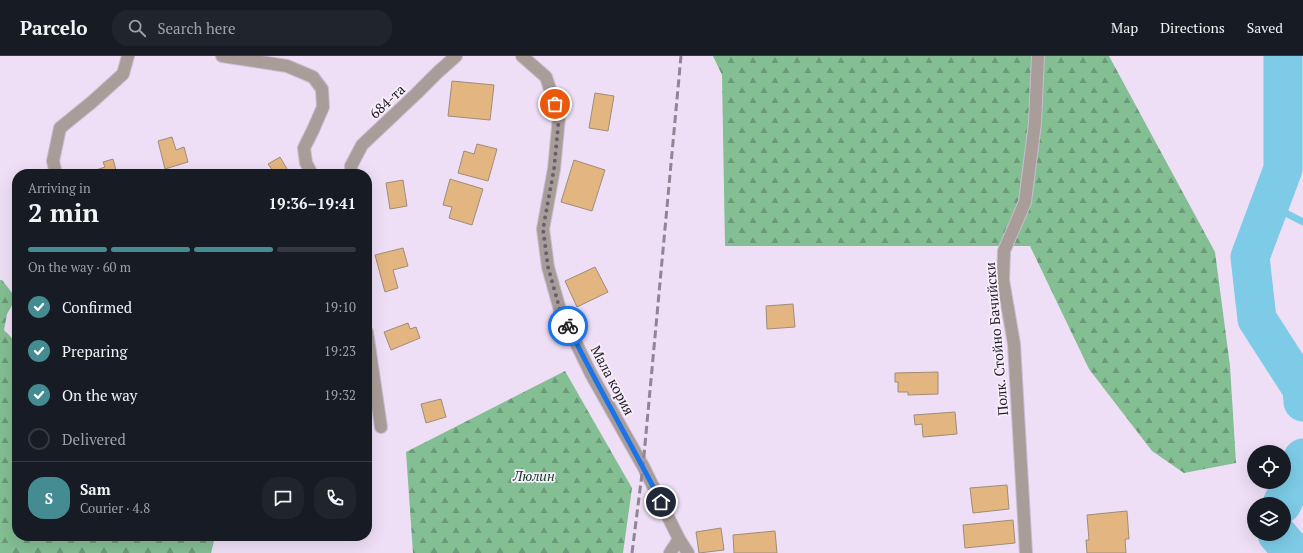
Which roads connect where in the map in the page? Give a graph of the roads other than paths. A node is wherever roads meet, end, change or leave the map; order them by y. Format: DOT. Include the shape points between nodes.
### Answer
graph roads {
  1 [pos="128,56"];
  2 [pos="222,56"];
  3 [pos="456,56"];
  4 [pos="522,56"];
  5 [pos="1038,56"];
  6 [pos="54,169"];
  7 [pos="309,169"];
  8 [pos="351,169"];
  9 [pos="372,366"];
  10 [pos="381,427"];
  11 [pos="679,538"];
  12 [pos="670,553"];
  13 [pos="688,553"];
  14 [pos="1026,553"];
  1 -- 6 [label="street" via="124,74 60,128 52,161"];
  2 -- 7 [label="street" via="287,66 314,77 322,89 323,107 304,148"];
  3 -- 8 [label="street, 684-та" via="362,145"];
  4 -- 11 [label="street, Мала кория" via="546,77 559,117 554,169 543,229 548,267 560,310 591,374 643,466"];
  5 -- 14 [label="street, Полк. Стойно Бачийски" via="1025,202 1004,251 1003,280 1014,344"];
  9 -- 10 [label="street"];
  11 -- 12 [label="street"];
  11 -- 13 [label="street, Мала кория"];
}
